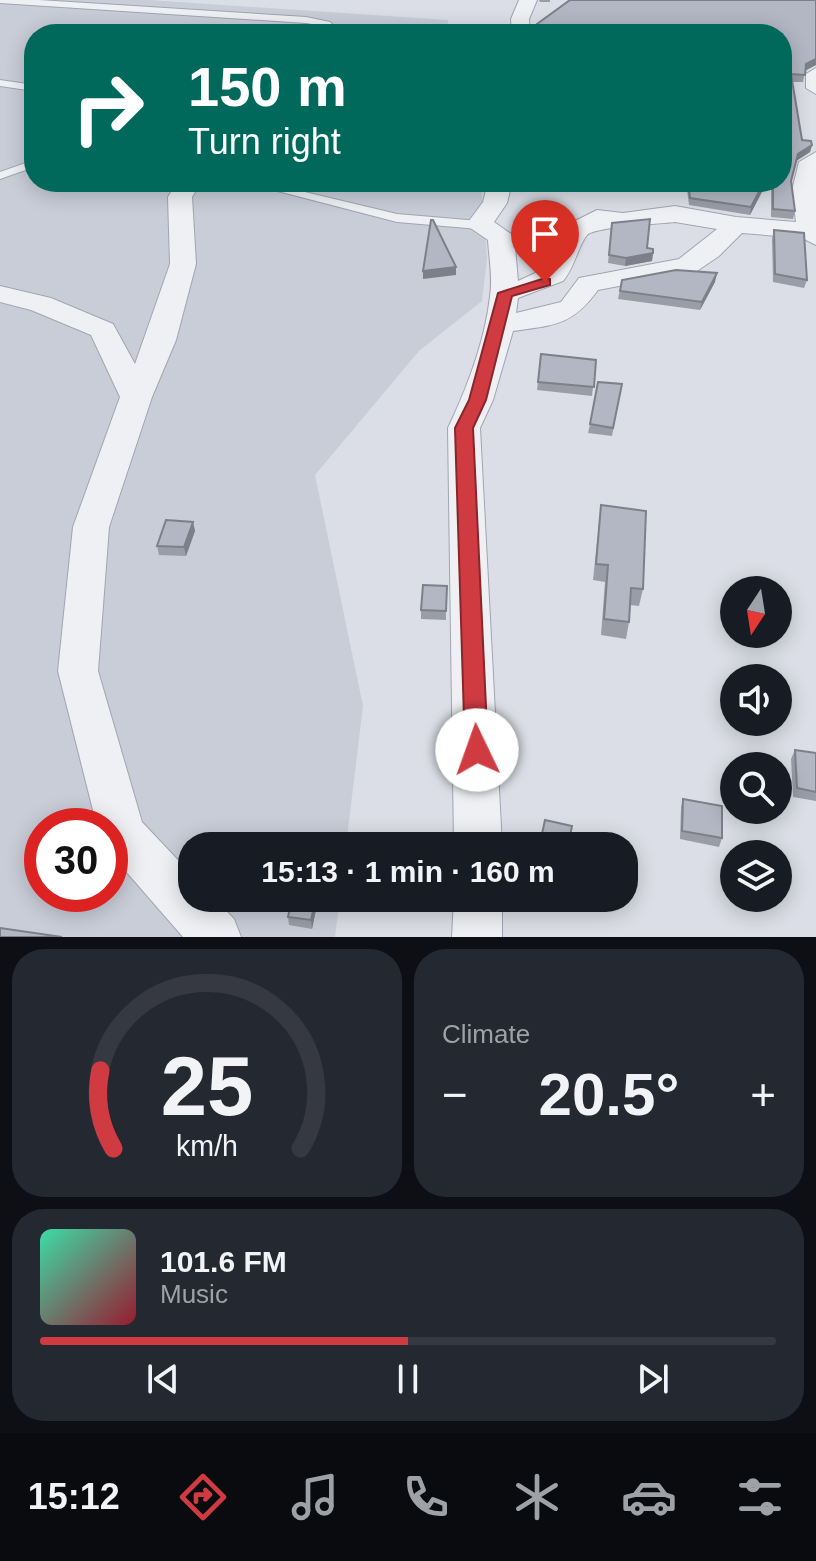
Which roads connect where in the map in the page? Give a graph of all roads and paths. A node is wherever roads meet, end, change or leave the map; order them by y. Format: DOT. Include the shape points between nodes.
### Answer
graph roads {
  1 [pos="0,0"];
  2 [pos="528,0"];
  3 [pos="327,24"];
  4 [pos="520,24"];
  5 [pos="816,74"];
  6 [pos="0,83"];
  7 [pos="24,87"];
  8 [pos="816,88"];
  9 [pos="816,159"];
  10 [pos="24,167"];
  11 [pos="0,176"];
  12 [pos="183,192"];
  13 [pos="290,192"];
  14 [pos="498,192"];
  15 [pos="479,225"];
  16 [pos="736,225"];
  17 [pos="813,234"];
  18 [pos="0,294"];
  19 [pos="502,309"];
  20 [pos="136,397"];
  21 [pos="478,832"];
  22 [pos="478,912"];
  23 [pos="216,937"];
  24 [pos="477,937"];
  1 -- 3 [label="lane"];
  2 -- 4 [label="street"];
  5 -- 8 [label="street"];
  6 -- 7 [label="lane"];
  9 -- 17 [label="street" via="804,190"];
  10 -- 11 [label="lane"];
  12 -- 20 [label="street" via="183,264 161,340"];
  13 -- 15 [label="lane" via="397,218"];
  14 -- 15 [label="street"];
  15 -- 19 [label="street" via="501,236"];
  16 -- 17 [label="street"];
  16 -- 19 [label="street" via="687,265 589,284 571,308 547,317"];
  16 -- 19 [label="street" via="675,214 623,221 597,218 576,230 555,275"];
  18 -- 20 [label="street" via="41,304 103,330"];
  19 -- 21 [label="street" via="464,428"];
  20 -- 23 [label="street" via="91,527 78,671 122,833"];
  22 -- 24 [label="street"];
}
